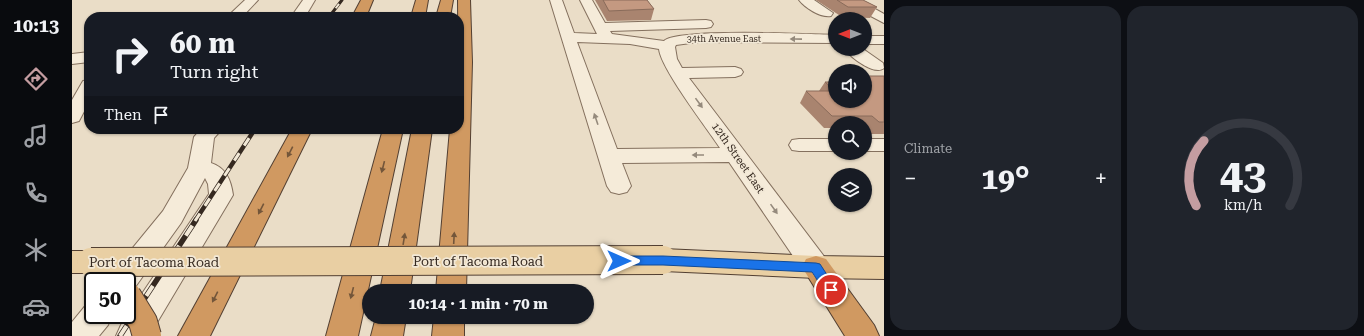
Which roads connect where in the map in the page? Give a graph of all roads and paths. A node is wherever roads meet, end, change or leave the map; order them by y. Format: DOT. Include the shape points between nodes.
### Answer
graph roads {
  1 [pos="252,0"];
  2 [pos="309,0"];
  3 [pos="367,0"];
  4 [pos="422,0"];
  5 [pos="447,0"];
  6 [pos="464,0"];
  7 [pos="556,0"];
  8 [pos="586,0"];
  9 [pos="805,0"];
  10 [pos="850,0"];
  11 [pos="863,0"];
  12 [pos="239,12"];
  13 [pos="301,12"];
  14 [pos="361,12"];
  15 [pos="419,12"];
  16 [pos="444,12"];
  17 [pos="464,12"];
  18 [pos="464,12"];
  19 [pos="884,12"];
  20 [pos="826,13"];
  21 [pos="884,19"];
  22 [pos="717,24"];
  23 [pos="647,27"];
  24 [pos="604,32"];
  25 [pos="568,37"];
  26 [pos="828,39"];
  27 [pos="872,40"];
  28 [pos="884,40"];
  29 [pos="667,46"];
  30 [pos="863,56"];
  31 [pos="84,58"];
  32 [pos="72,59"];
  33 [pos="464,62"];
  34 [pos="877,66"];
  35 [pos="677,72"];
  36 [pos="734,72"];
  37 [pos="84,94"];
  38 [pos="72,117"];
  39 [pos="207,134"];
  40 [pos="299,134"];
  41 [pos="392,134"];
  42 [pos="421,134"];
  43 [pos="460,134"];
  44 [pos="799,145"];
  45 [pos="828,145"];
  46 [pos="872,145"];
  47 [pos="884,145"];
  48 [pos="736,155"];
  49 [pos="609,156"];
  50 [pos="199,168"];
  51 [pos="620,186"];
  52 [pos="81,262"];
  53 [pos="233,262"];
  54 [pos="816,267"];
  55 [pos="884,268"];
  56 [pos="98,272"];
  57 [pos="130,272"];
  58 [pos="396,284"];
  59 [pos="451,284"];
  60 [pos="136,311"];
  61 [pos="90,324"];
  62 [pos="390,324"];
  63 [pos="449,324"];
  64 [pos="80,336"];
  65 [pos="132,336"];
  66 [pos="147,336"];
  67 [pos="194,336"];
  68 [pos="342,336"];
  69 [pos="387,336"];
  70 [pos="448,336"];
  71 [pos="863,336"];
  1 -- 12 [label="street"];
  2 -- 13 [label="street"];
  3 -- 14 [label="highway"];
  4 -- 15 [label="highway"];
  5 -- 16 [label="highway"];
  18 -- 6 [label="highway, one-way"];
  7 -- 25 [label="street"];
  8 -- 24 [label="street"];
  9 -- 20 [label="street"];
  10 -- 21 [label="street"];
  11 -- 19 [label="street"];
  33 -- 17 [label="highway, one-way"];
  22 -- 23 [label="street"];
  23 -- 24 [label="street"];
  23 -- 29 [label="street"];
  24 -- 25 [label="street"];
  24 -- 29 [label="street"];
  49 -- 25 [label="street, one-way"];
  26 -- 29 [label="street, 34th Avenue East, one-way" via="698,38 672,41"];
  27 -- 28 [label="street"];
  29 -- 35 [label="street, 12th Street East" via="666,52"];
  30 -- 34 [label="street"];
  31 -- 32 [label="street"];
  35 -- 36 [label="street"];
  35 -- 48 [label="street, 12th Street East, one-way"];
  37 -- 38 [label="street"];
  39 -- 50 [label="street" via="204,137"];
  40 -- 53 [label="highway, one-way"];
  41 -- 68 [label="highway, one-way"];
  58 -- 42 [label="highway, one-way"];
  59 -- 43 [label="highway, one-way"];
  44 -- 45 [label="street"];
  46 -- 47 [label="street"];
  48 -- 49 [label="street, one-way"];
  48 -- 54 [label="street, 12th Street East, one-way"];
  49 -- 51 [label="street"];
  50 -- 57 [label="street" via="172,217"];
  50 -- 65 [label="street" via="208,169 214,174 220,182 221,196"];
  52 -- 53 [label="main road, Port of Tacoma Road, bridge"];
  52 -- 56 [label="highway"];
  53 -- 54 [label="main road, Port of Tacoma Road, bridge" via="663,260"];
  53 -- 67 [label="highway, one-way"];
  54 -- 55 [label="main road, Port of Tacoma Road"];
  54 -- 71 [label="highway"];
  60 -- 66 [label="highway, bridge"];
  61 -- 64 [label="street"];
  62 -- 69 [label="highway"];
  63 -- 70 [label="highway"];
}
